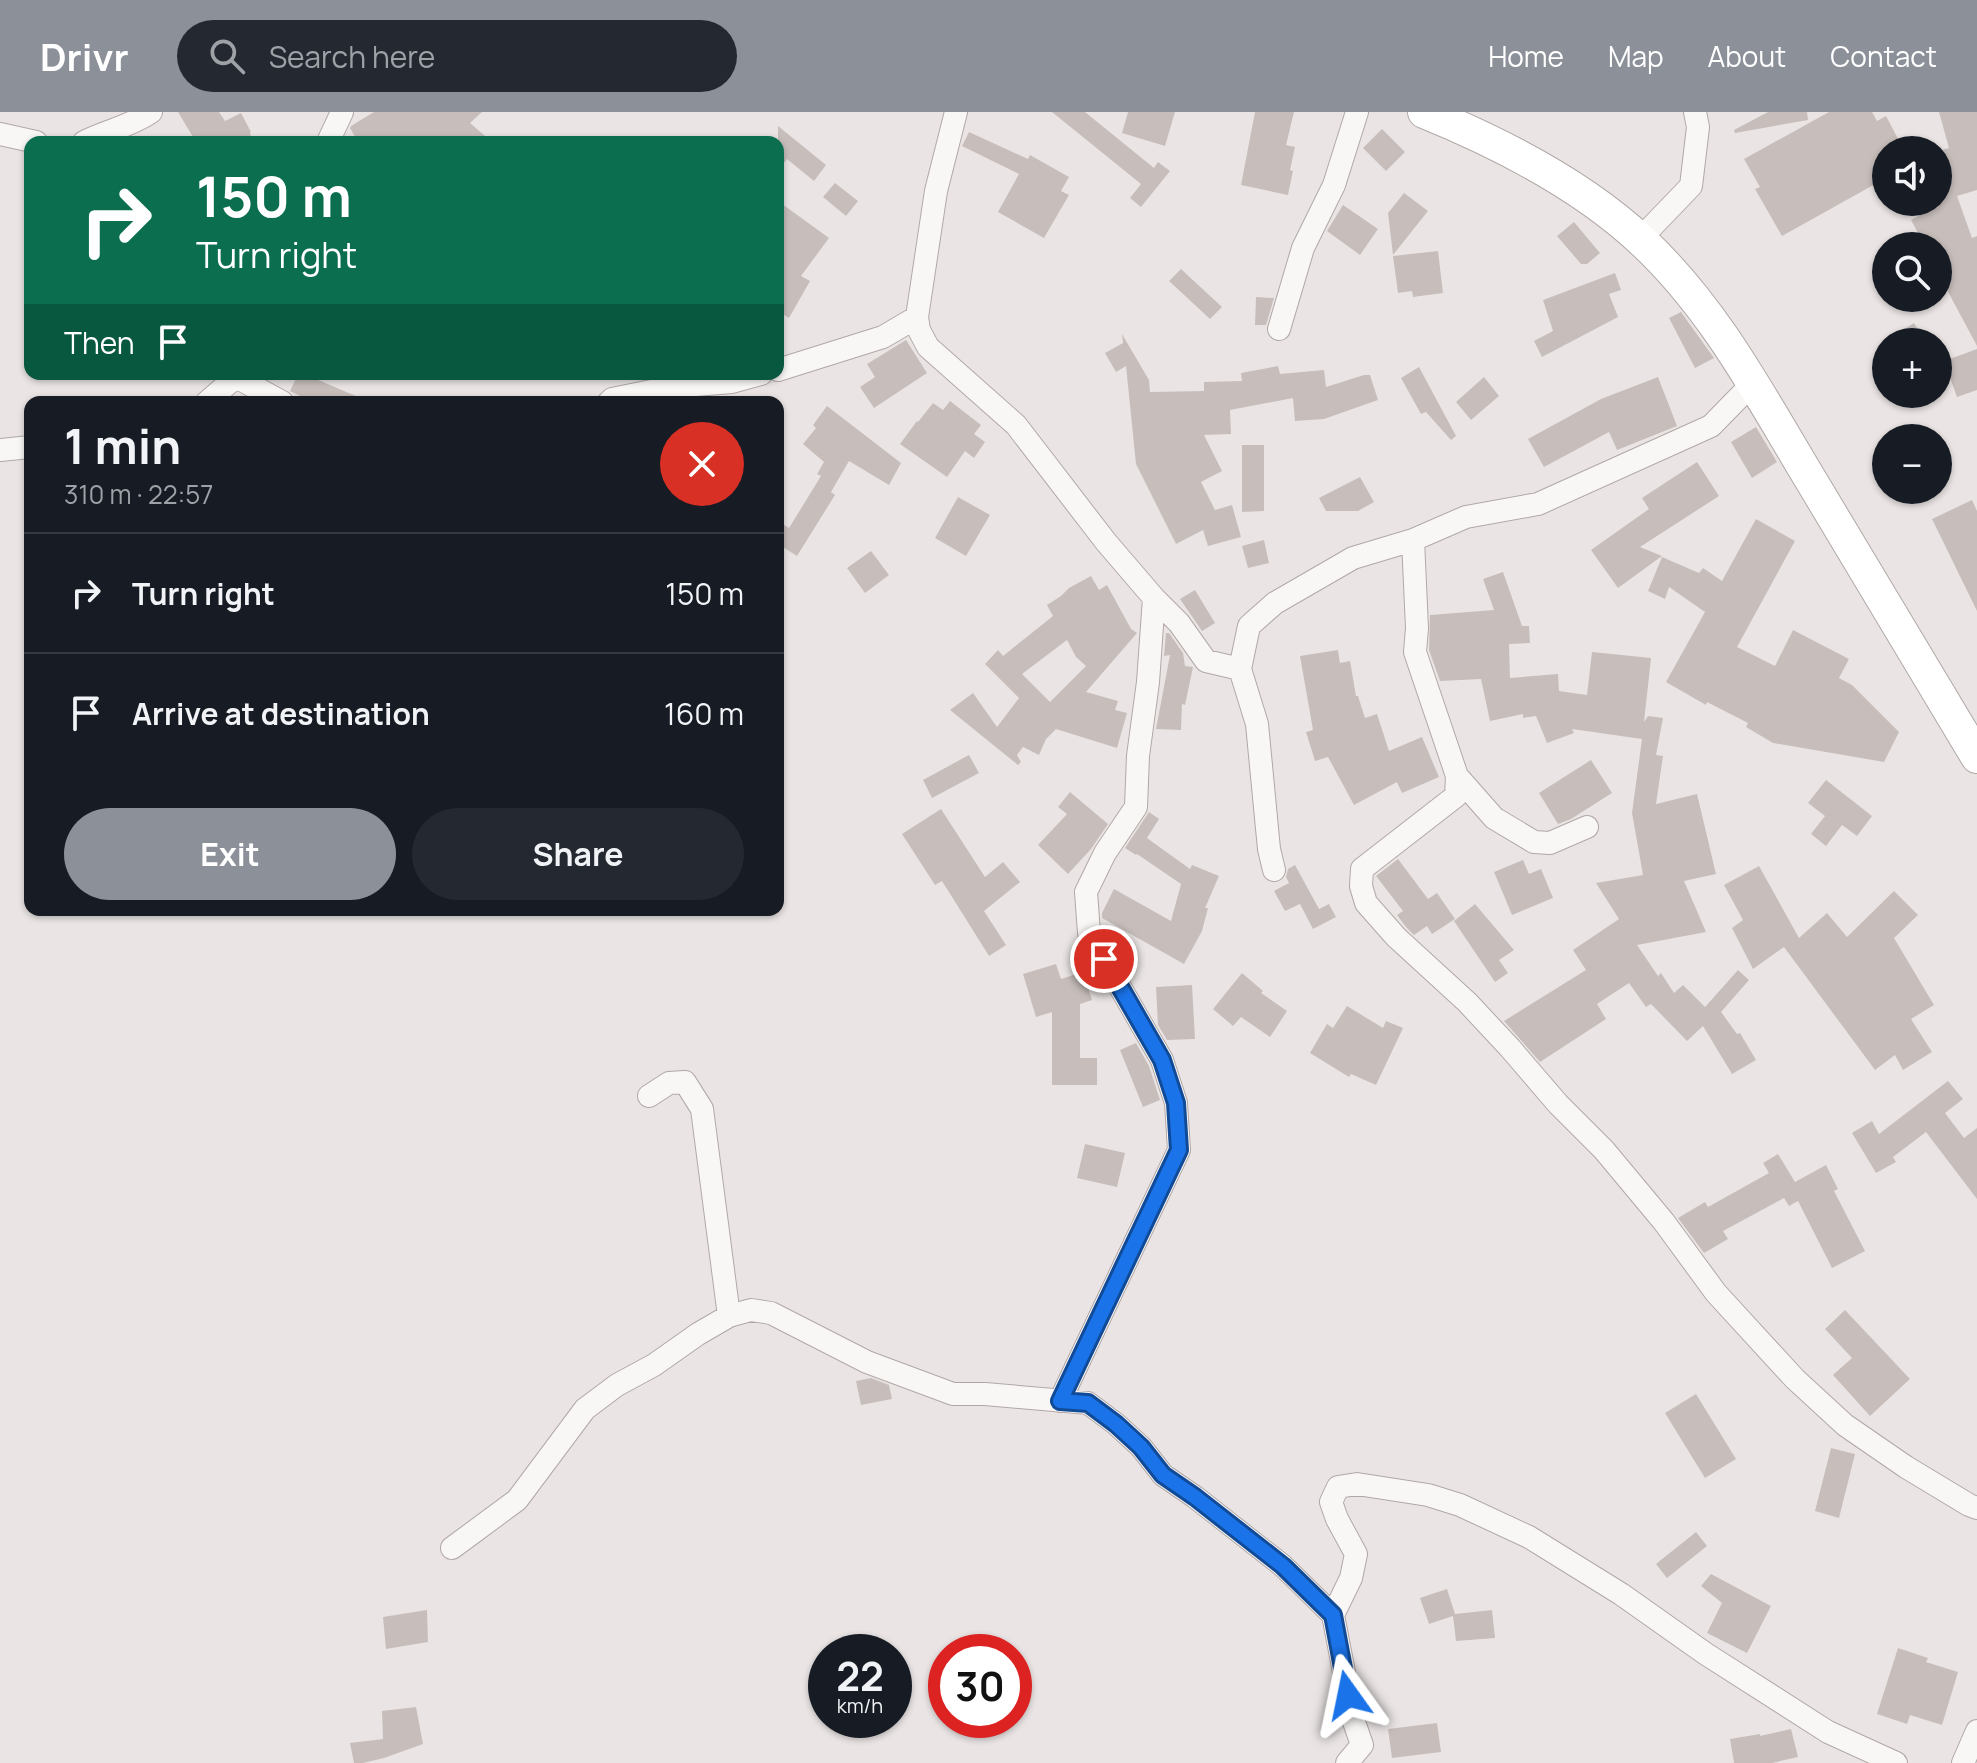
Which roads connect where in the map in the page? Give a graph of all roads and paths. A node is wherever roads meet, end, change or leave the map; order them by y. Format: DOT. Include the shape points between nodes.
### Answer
graph roads {
  1 [pos="151,112"];
  2 [pos="342,112"];
  3 [pos="956,112"];
  4 [pos="1357,112"];
  5 [pos="1424,112"];
  6 [pos="1695,112"];
  7 [pos="1468,119"];
  8 [pos="0,134"];
  9 [pos="99,136"];
  10 [pos="331,136"];
  11 [pos="24,139"];
  12 [pos="1640,239"];
  13 [pos="917,317"];
  14 [pos="1279,329"];
  15 [pos="784,368"];
  16 [pos="232,380"];
  17 [pos="243,380"];
  18 [pos="739,380"];
  19 [pos="1754,382"];
  20 [pos="214,396"];
  21 [pos="271,396"];
  22 [pos="627,396"];
  23 [pos="24,448"];
  24 [pos="0,450"];
  25 [pos="1413,540"];
  26 [pos="1154,598"];
  27 [pos="1240,669"];
  28 [pos="1977,757"];
  29 [pos="1457,776"];
  30 [pos="1587,827"];
  31 [pos="1274,870"];
  32 [pos="649,1096"];
  33 [pos="729,1316"];
  34 [pos="1060,1401"];
  35 [pos="1977,1508"];
  36 [pos="452,1548"];
  37 [pos="1333,1615"];
  38 [pos="1977,1731"];
  39 [pos="1347,1763"];
  40 [pos="1896,1763"];
  41 [pos="1963,1763"];
  1 -- 9 [label="street"];
  2 -- 10 [label="street"];
  3 -- 13 [label="street" via="936,191"];
  4 -- 14 [label="street" via="1334,185 1303,248"];
  5 -- 7 [label="main road"];
  6 -- 12 [label="street" via="1691,186"];
  7 -- 12 [label="main road" via="1594,202"];
  8 -- 11 [label="street"];
  12 -- 19 [label="main road" via="1691,294"];
  13 -- 15 [label="street" via="883,337"];
  13 -- 26 [label="street" via="928,347 1016,425"];
  16 -- 20 [label="street"];
  17 -- 21 [label="street"];
  18 -- 22 [label="street"];
  19 -- 25 [label="street" via="1711,426 1538,504 1466,517"];
  19 -- 28 [label="main road"];
  23 -- 24 [label="street"];
  25 -- 27 [label="street" via="1353,558 1275,603 1249,626"];
  25 -- 29 [label="street" via="1415,652"];
  26 -- 27 [label="street" via="1206,661"];
  26 -- 34 [label="street" via="1136,807 1086,892 1089,933 1162,1060 1176,1103 1179,1150"];
  27 -- 31 [label="street" via="1257,724"];
  29 -- 30 [label="street" via="1494,818 1534,842 1550,843"];
  29 -- 35 [label="street" via="1456,796 1362,869 1366,903 1467,1002 1604,1150 1716,1293 1795,1379 1845,1425"];
  32 -- 33 [label="street" via="669,1083 685,1082 702,1109"];
  33 -- 34 [label="street" via="751,1310 771,1313 867,1362 953,1394"];
  33 -- 36 [label="street" via="585,1409 517,1500"];
  34 -- 37 [label="street" via="1088,1403 1116,1424 1163,1475 1283,1566"];
  37 -- 39 [label="street" via="1362,1745"];
  37 -- 40 [label="street" via="1356,1554 1331,1502 1338,1487 1357,1484 1428,1495 1529,1537 1828,1732"];
  38 -- 41 [label="street"];
}
